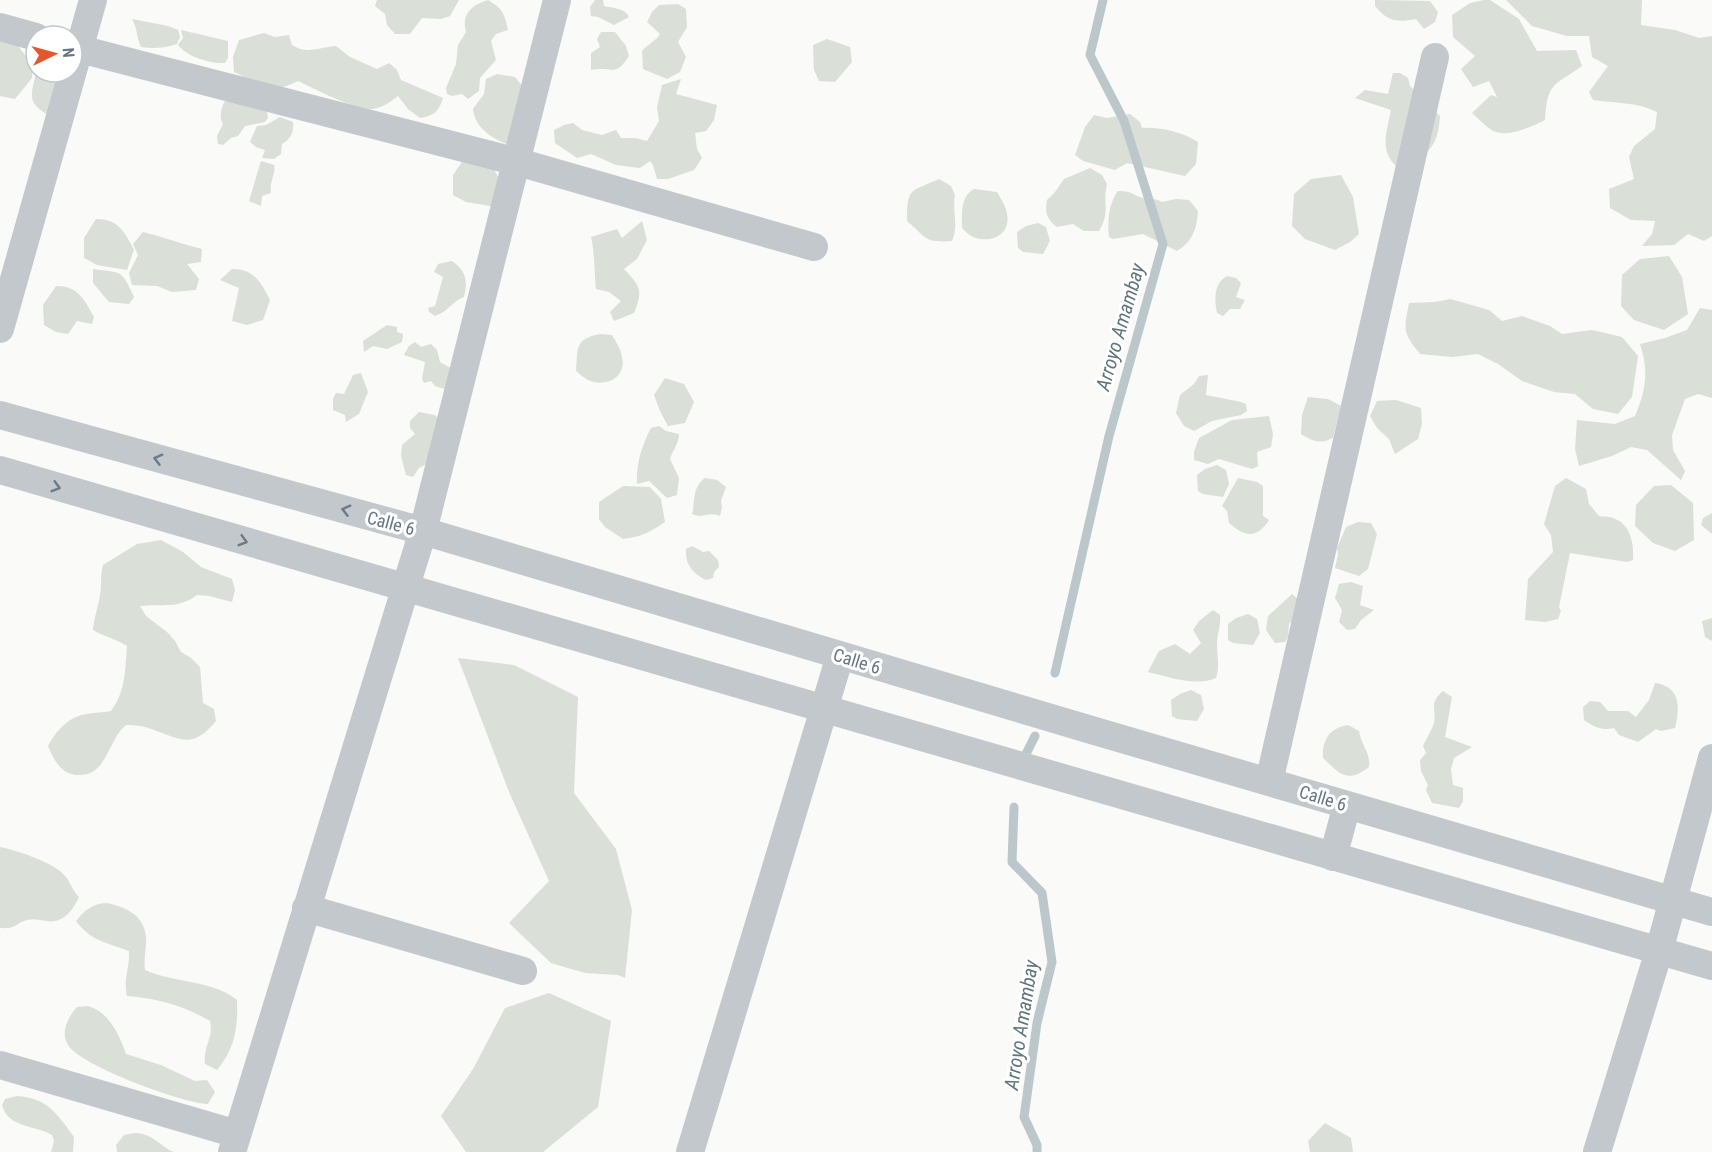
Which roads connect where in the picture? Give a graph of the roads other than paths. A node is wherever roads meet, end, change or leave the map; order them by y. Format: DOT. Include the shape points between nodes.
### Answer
graph roads {
  1 [pos="93,0"];
  2 [pos="557,0"];
  3 [pos="84,24"];
  4 [pos="0,27"];
  5 [pos="24,34"];
  6 [pos="84,50"];
  7 [pos="1435,57"];
  8 [pos="65,84"];
  9 [pos="518,162"];
  10 [pos="814,248"];
  11 [pos="0,329"];
  12 [pos="0,415"];
  13 [pos="0,470"];
  14 [pos="423,531"];
  15 [pos="404,588"];
  16 [pos="840,656"];
  17 [pos="823,710"];
  18 [pos="1712,758"];
  19 [pos="1269,782"];
  20 [pos="1347,805"];
  21 [pos="1333,856"];
  22 [pos="1672,901"];
  23 [pos="306,908"];
  24 [pos="1712,912"];
  25 [pos="1659,951"];
  26 [pos="1712,966"];
  27 [pos="523,971"];
  28 [pos="0,1065"];
  29 [pos="234,1143"];
  30 [pos="690,1152"];
  31 [pos="1597,1152"];
  1 -- 3 [label="street"];
  2 -- 9 [label="street"];
  4 -- 5 [label="street"];
  6 -- 9 [label="street"];
  7 -- 19 [label="street"];
  8 -- 11 [label="street"];
  9 -- 10 [label="street"];
  9 -- 14 [label="street"];
  14 -- 12 [label="street, Calle 6, one-way"];
  13 -- 15 [label="street, one-way"];
  14 -- 15 [label="street"];
  14 -- 16 [label="street, Calle 6"];
  15 -- 17 [label="street"];
  15 -- 23 [label="street"];
  16 -- 17 [label="street"];
  16 -- 19 [label="street, Calle 6"];
  17 -- 21 [label="street"];
  17 -- 30 [label="street"];
  18 -- 22 [label="street"];
  19 -- 20 [label="street, Calle 6"];
  20 -- 21 [label="street"];
  20 -- 22 [label="street, Calle 6"];
  21 -- 25 [label="street"];
  22 -- 24 [label="street, Calle 6"];
  22 -- 25 [label="street"];
  23 -- 27 [label="street"];
  23 -- 29 [label="street"];
  25 -- 26 [label="street"];
  25 -- 31 [label="street"];
  28 -- 29 [label="street"];
}
